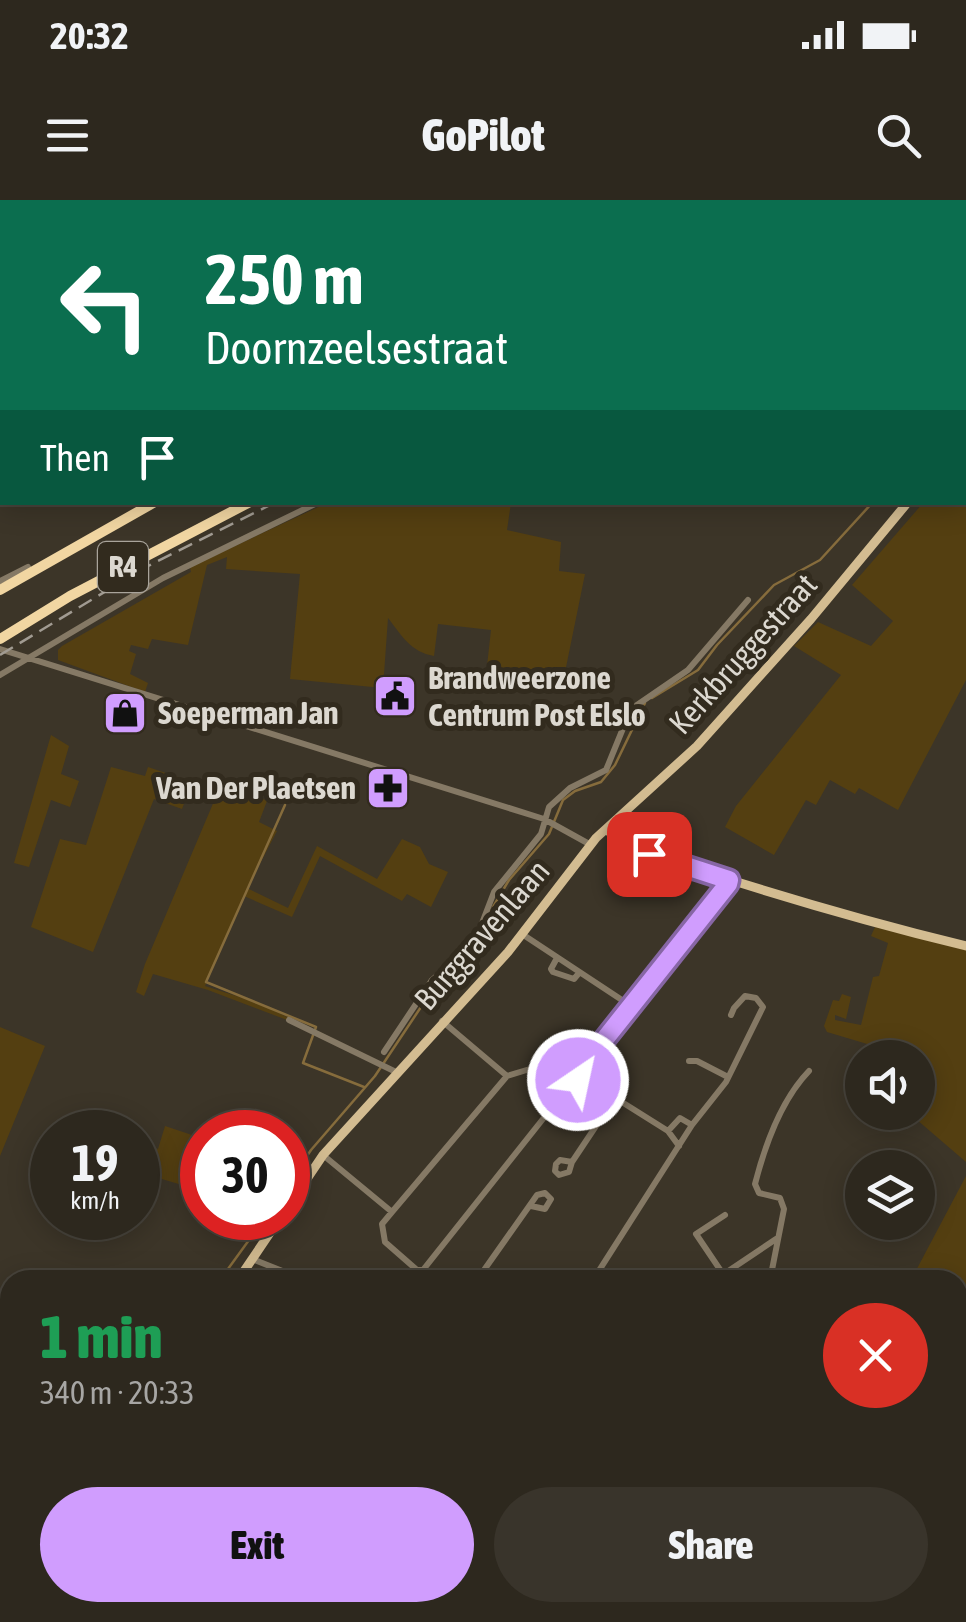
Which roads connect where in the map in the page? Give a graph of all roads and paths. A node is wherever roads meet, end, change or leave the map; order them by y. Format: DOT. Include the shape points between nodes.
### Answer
graph roads {
  1 [pos="150,505"];
  2 [pos="244,505"];
  3 [pos="313,505"];
  4 [pos="905,505"];
  5 [pos="28,567"];
  6 [pos="0,581"];
  7 [pos="0,590"];
  8 [pos="748,600"];
  9 [pos="0,639"];
  10 [pos="0,649"];
  11 [pos="29,657"];
  12 [pos="0,676"];
  13 [pos="546,820"];
  14 [pos="606,830"];
  15 [pos="590,845"];
  16 [pos="729,880"];
  17 [pos="522,934"];
  18 [pos="966,946"];
  19 [pos="557,958"];
  20 [pos="579,973"];
  21 [pos="631,1006"];
  22 [pos="731,1016"];
  23 [pos="289,1020"];
  24 [pos="442,1020"];
  25 [pos="384,1052"];
  26 [pos="689,1061"];
  27 [pos="809,1071"];
  28 [pos="396,1072"];
  29 [pos="507,1076"];
  30 [pos="728,1077"];
  31 [pos="582,1078"];
  32 [pos="562,1095"];
  33 [pos="614,1099"];
  34 [pos="692,1125"];
  35 [pos="668,1132"];
  36 [pos="680,1146"];
  37 [pos="323,1155"];
  38 [pos="572,1162"];
  39 [pos="310,1174"];
  40 [pos="532,1206"];
  41 [pos="392,1212"];
  42 [pos="725,1214"];
  43 [pos="776,1239"];
  44 [pos="265,1240"];
  45 [pos="752,1256"];
  46 [pos="252,1258"];
  47 [pos="770,1266"];
  48 [pos="244,1270"];
  49 [pos="281,1270"];
  50 [pos="485,1270"];
  51 [pos="599,1270"];
  52 [pos="720,1270"];
  53 [pos="729,1270"];
  54 [pos="770,1270"];
  1 -- 7 [label="highway, R4"];
  2 -- 9 [label="highway, R4"];
  3 -- 11 [label="street" via="164,578"];
  4 -- 14 [label="main road, Kerkbruggestraat" via="710,732"];
  5 -- 6 [label="street"];
  8 -- 13 [label="street" via="688,670 637,704 606,770 561,794"];
  10 -- 11 [label="street"];
  11 -- 12 [label="street"];
  11 -- 13 [label="street"];
  13 -- 15 [label="street"];
  13 -- 25 [label="street" via="494,892 474,944 432,980"];
  14 -- 15 [label="main road, Burggravenlaan"];
  14 -- 16 [label="main road" via="630,847"];
  15 -- 17 [label="main road, Burggravenlaan"];
  16 -- 18 [label="main road"];
  16 -- 21 [label="street"];
  17 -- 19 [label="street"];
  17 -- 24 [label="main road, Burggravenlaan"];
  19 -- 20 [label="street"];
  19 -- 20 [label="street" via="552,972 574,978"];
  20 -- 21 [label="street"];
  21 -- 31 [label="street" via="585,1064"];
  22 -- 30 [label="street" via="745,996 763,1007"];
  23 -- 28 [label="street"];
  24 -- 28 [label="main road, Burggravenlaan"];
  24 -- 29 [label="street"];
  26 -- 30 [label="street"];
  27 -- 43 [label="street" via="763,1150 755,1184 783,1202"];
  28 -- 37 [label="main road, Burggravenlaan"];
  29 -- 32 [label="street" via="530,1068"];
  29 -- 41 [label="street"];
  30 -- 34 [label="street"];
  31 -- 32 [label="street"];
  31 -- 33 [label="street"];
  32 -- 41 [label="street" via="423,1270 385,1242 382,1224"];
  33 -- 35 [label="street"];
  33 -- 38 [label="street"];
  34 -- 35 [label="street" via="680,1118"];
  34 -- 36 [label="street"];
  35 -- 36 [label="street"];
  36 -- 51 [label="street"];
  37 -- 39 [label="main road, Burggravenlaan"];
  37 -- 41 [label="street"];
  40 -- 50 [label="street"];
  42 -- 52 [label="street" via="696,1234"];
  43 -- 45 [label="street"];
  43 -- 47 [label="street"];
  44 -- 46 [label="main road"];
  45 -- 47 [label="street"];
  45 -- 53 [label="street"];
  46 -- 48 [label="main road"];
  46 -- 49 [label="street"];
  47 -- 54 [label="street"];
}
